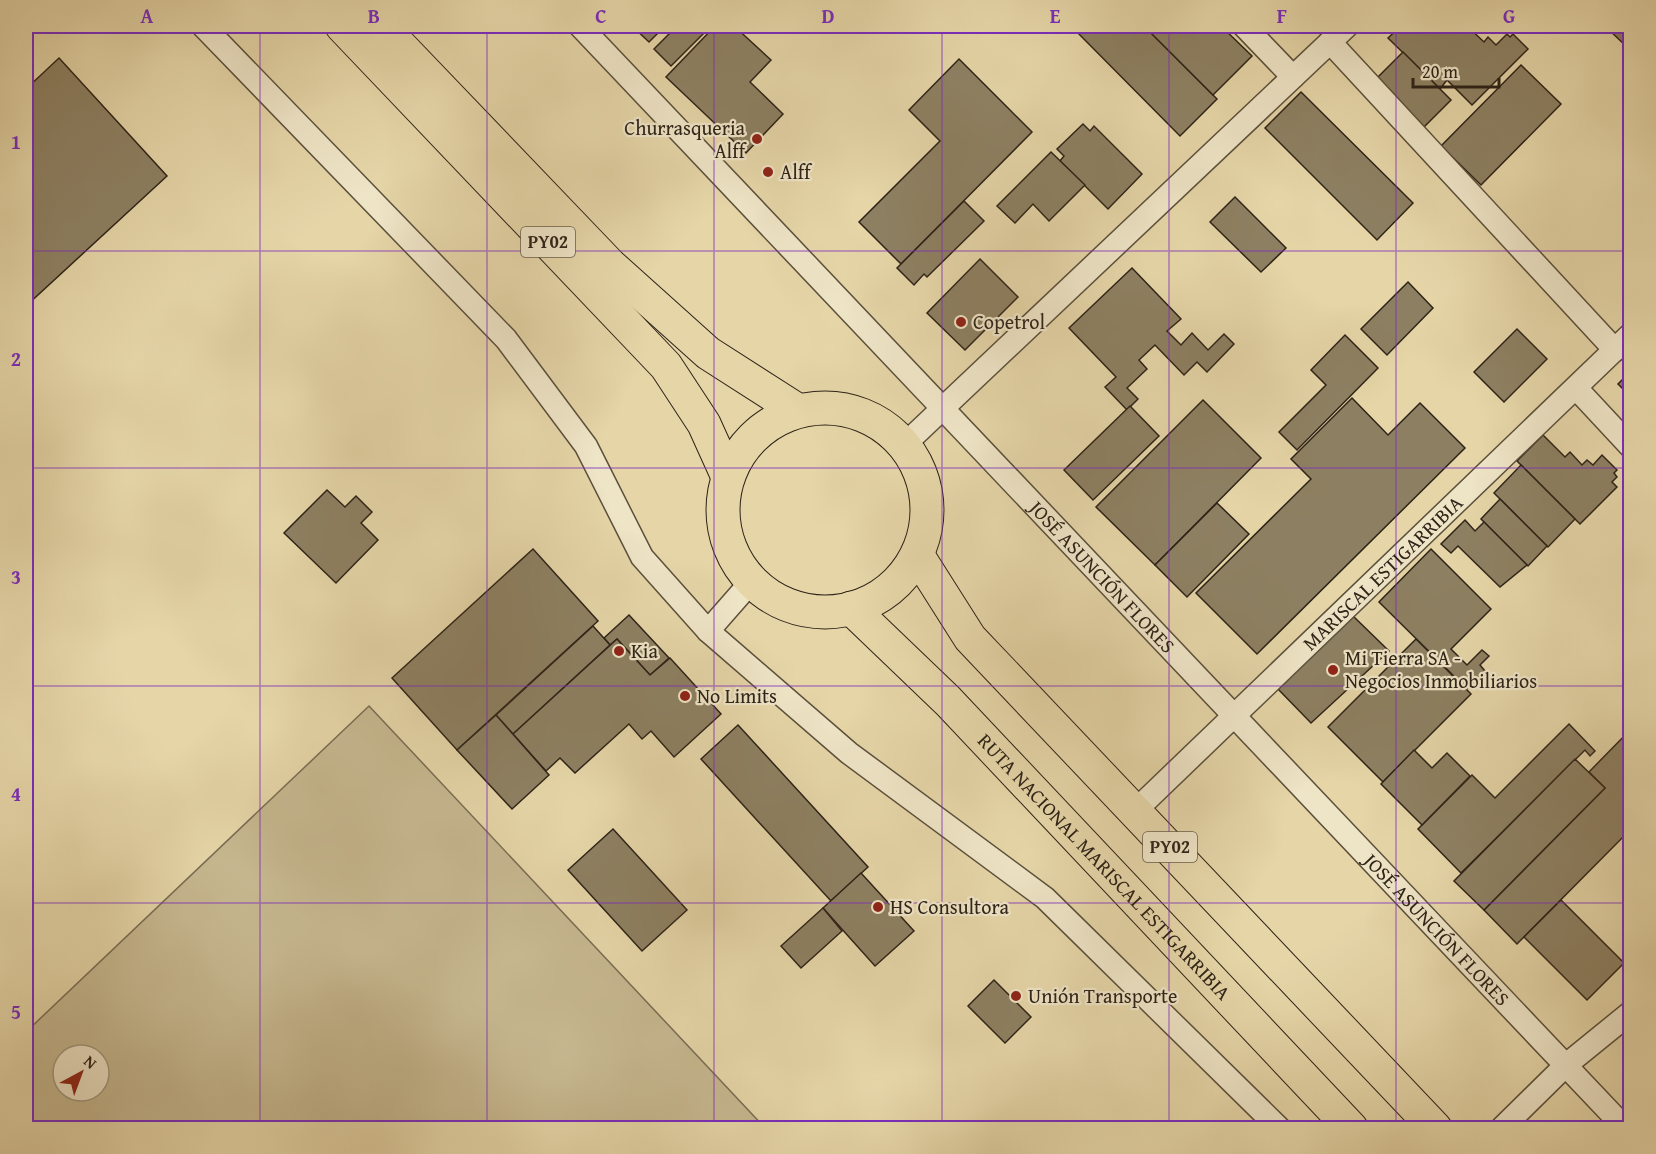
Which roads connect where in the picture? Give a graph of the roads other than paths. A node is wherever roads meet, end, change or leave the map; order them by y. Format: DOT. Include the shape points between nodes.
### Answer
graph roads {
  1 [pos="203,26"];
  2 [pos="342,26"];
  3 [pos="580,26"];
  4 [pos="1244,26"];
  5 [pos="1347,26"];
  6 [pos="392,29"];
  7 [pos="1330,42"];
  8 [pos="1293,77"];
  9 [pos="1623,343"];
  10 [pos="1576,388"];
  11 [pos="942,409"];
  12 [pos="797,410"];
  13 [pos="905,444"];
  14 [pos="1630,446"];
  15 [pos="728,477"];
  16 [pos="918,556"];
  17 [pos="751,582"];
  18 [pos="851,608"];
  19 [pos="708,631"];
  20 [pos="1235,718"];
  21 [pos="1136,810"];
  22 [pos="1630,1013"];
  23 [pos="1566,1065"];
  24 [pos="1279,1128"];
  25 [pos="1351,1128"];
  26 [pos="1435,1128"];
  27 [pos="1502,1128"];
  28 [pos="1625,1128"];
  1 -- 19 [label="street" via="506,339 586,446 642,557"];
  2 -- 15 [label="highway, PY02" via="666,366 704,424"];
  3 -- 11 [label="street, JOSÉ ASUNCIÓN FLORES"];
  4 -- 8 [label="street"];
  5 -- 7 [label="street"];
  6 -- 12 [label="highway, PY02" via="610,265 708,354"];
  7 -- 8 [label="street"];
  7 -- 9 [label="street"];
  8 -- 11 [label="street"];
  9 -- 10 [label="street, MARISCAL ESTIGARRIBIA"];
  10 -- 14 [label="street"];
  10 -- 20 [label="street, MARISCAL ESTIGARRIBIA"];
  11 -- 13 [label="street"];
  11 -- 20 [label="street, JOSÉ ASUNCIÓN FLORES"];
  12 -- 13 [label="highway" via="817,406 850,409 880,423"];
  12 -- 15 [label="highway" via="752,434"];
  13 -- 16 [label="highway" via="920,470 927,498 927,528"];
  15 -- 17 [label="highway" via="720,505 723,533 734,559"];
  16 -- 18 [label="highway" via="889,591"];
  16 -- 21 [label="highway, PY02" via="970,638"];
  17 -- 18 [label="highway" via="772,599 796,609 822,613"];
  17 -- 19 [label="street"];
  18 -- 25 [label="highway, RUTA NACIONAL MARISCAL ESTIGARRIBIA" via="948,701"];
  19 -- 24 [label="street" via="849,753 1045,898"];
  20 -- 21 [label="street, MARISCAL ESTIGARRIBIA"];
  20 -- 23 [label="street, JOSÉ ASUNCIÓN FLORES"];
  21 -- 26 [label="highway, PY02"];
  22 -- 23 [label="street"];
  23 -- 27 [label="street"];
  23 -- 28 [label="street, JOSÉ ASUNCIÓN FLORES"];
}
